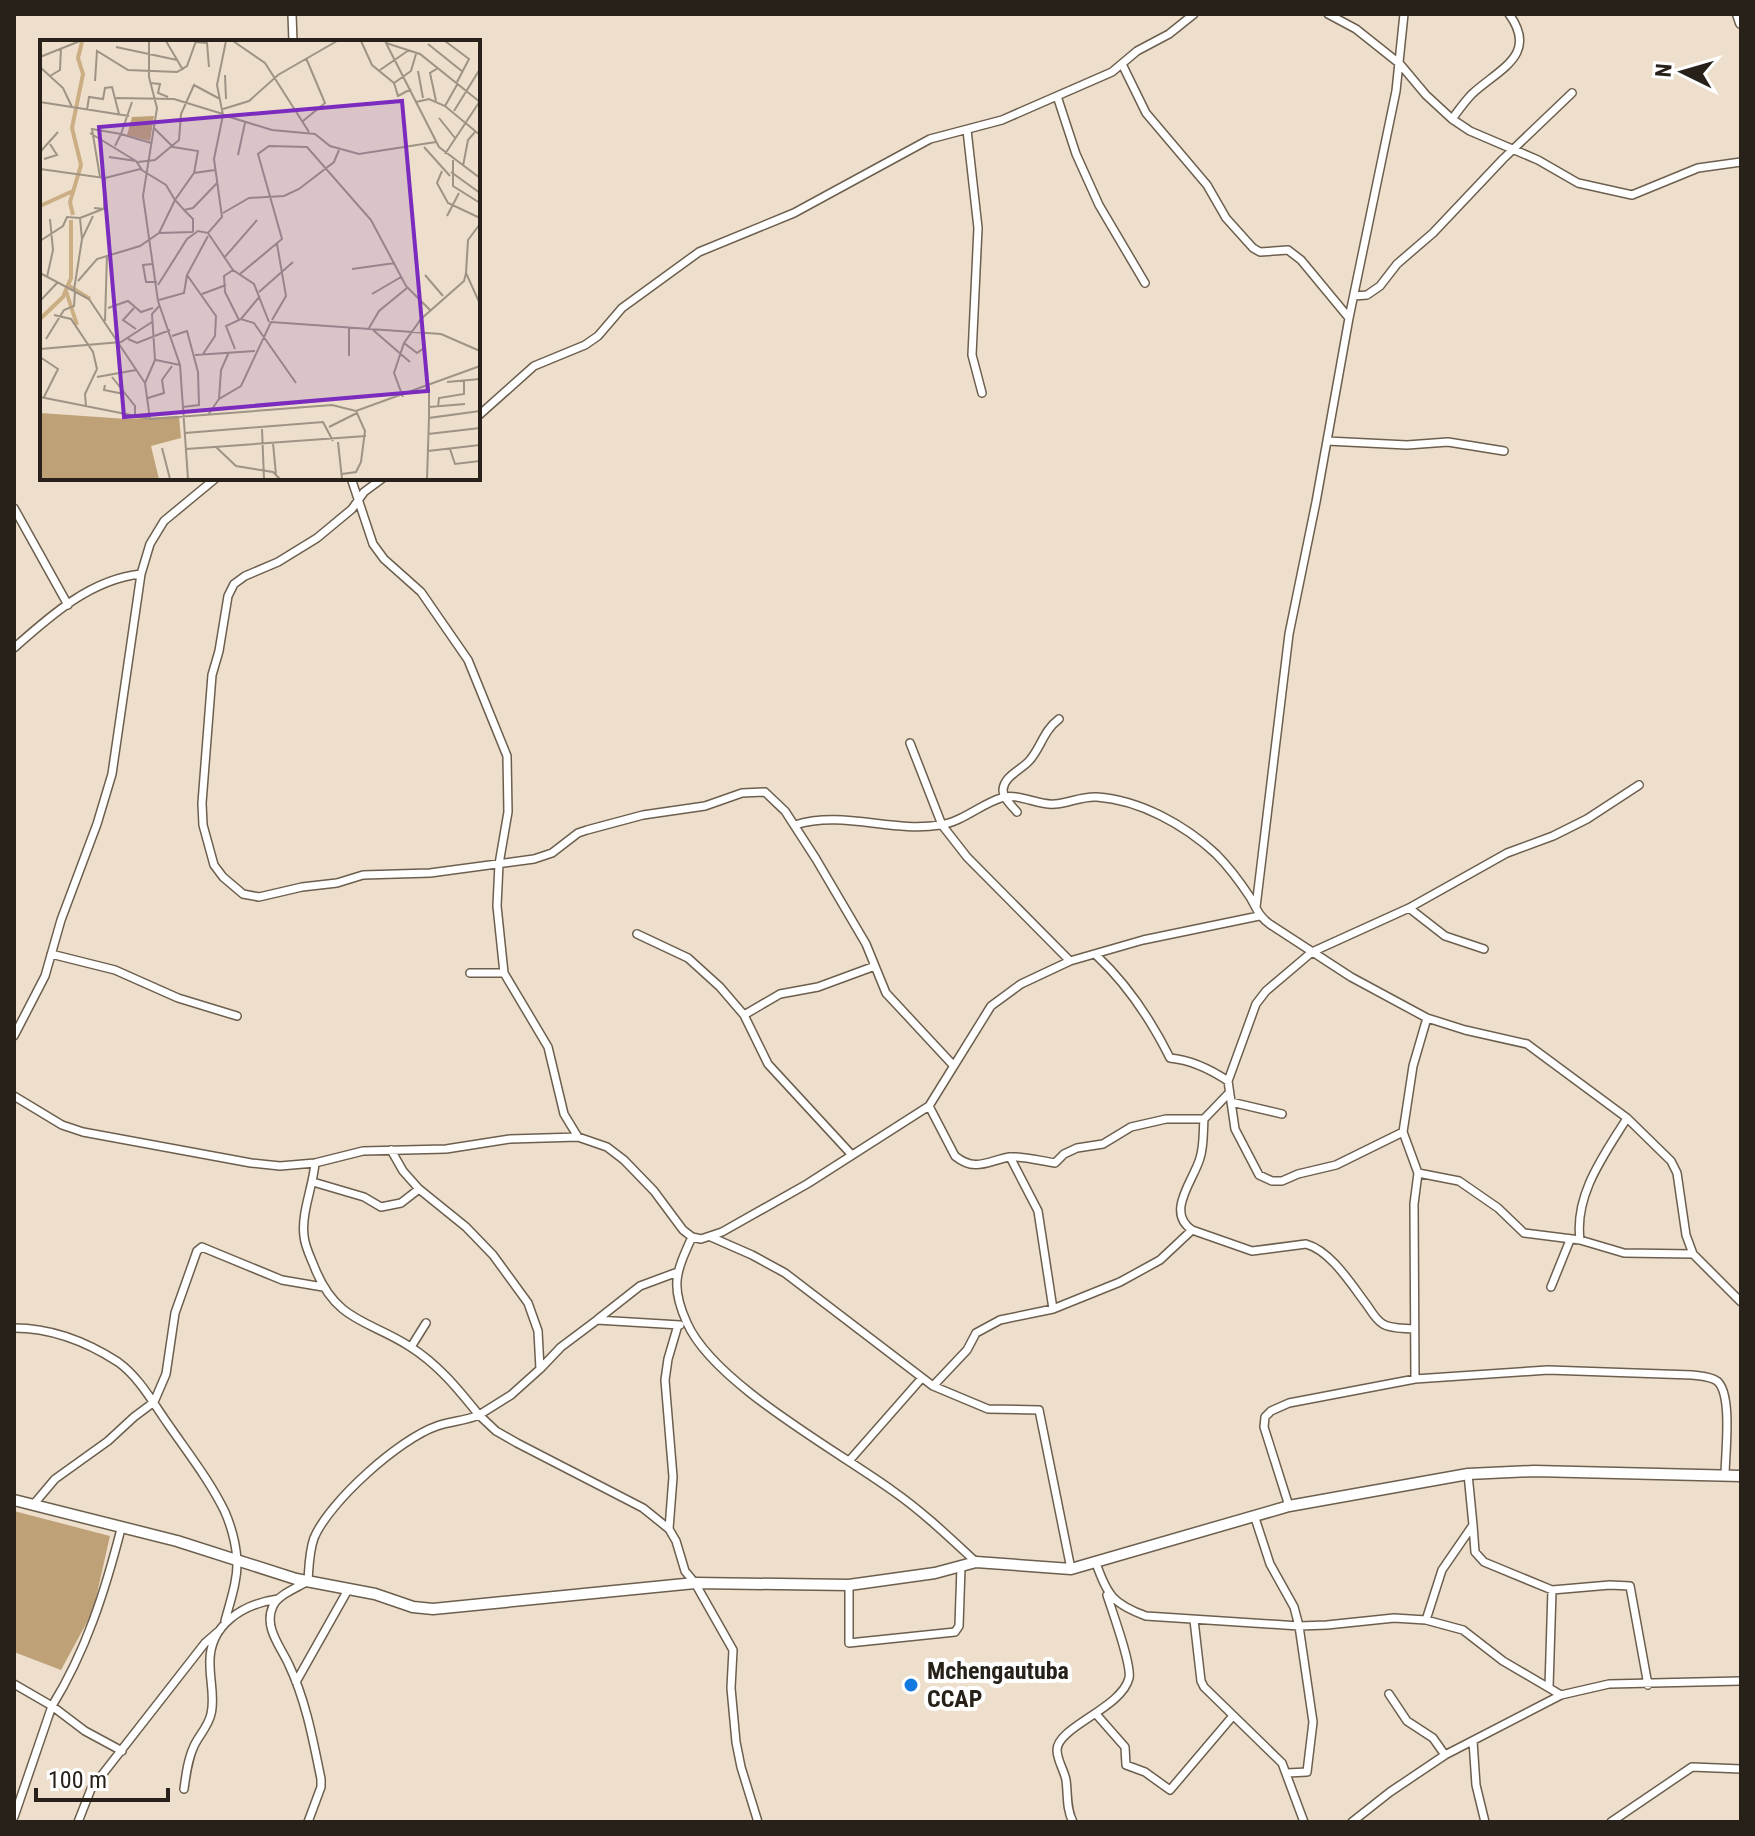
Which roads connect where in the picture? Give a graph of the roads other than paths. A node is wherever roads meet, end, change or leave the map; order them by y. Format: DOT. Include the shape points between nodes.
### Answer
graph roads {
  1 [pos="292,14"];
  2 [pos="1194,14"];
  3 [pos="1328,14"];
  4 [pos="1404,14"];
  5 [pos="1509,14"];
  6 [pos="1738,14"];
  7 [pos="1741,23"];
  8 [pos="293,40"];
  9 [pos="1122,64"];
  10 [pos="1400,64"];
  11 [pos="1572,93"];
  12 [pos="1057,96"];
  13 [pos="1452,119"];
  14 [pos="967,130"];
  15 [pos="1514,149"];
  16 [pos="1741,162"];
  17 [pos="1145,283"];
  18 [pos="1354,296"];
  19 [pos="1349,318"];
  20 [pos="982,393"];
  21 [pos="480,414"];
  22 [pos="1327,441"];
  23 [pos="1504,451"];
  24 [pos="214,480"];
  25 [pos="352,480"];
  26 [pos="380,480"];
  27 [pos="359,500"];
  28 [pos="14,508"];
  29 [pos="141,574"];
  30 [pos="68,605"];
  31 [pos="14,648"];
  32 [pos="1059,719"];
  33 [pos="910,743"];
  34 [pos="1639,785"];
  35 [pos="1004,796"];
  36 [pos="1017,812"];
  37 [pos="795,825"];
  38 [pos="942,825"];
  39 [pos="499,864"];
  40 [pos="1256,907"];
  41 [pos="1409,908"];
  42 [pos="1259,916"];
  43 [pos="637,934"];
  44 [pos="1484,949"];
  45 [pos="1312,952"];
  46 [pos="51,954"];
  47 [pos="1096,955"];
  48 [pos="1070,961"];
  49 [pos="875,966"];
  50 [pos="470,973"];
  51 [pos="504,973"];
  52 [pos="744,1015"];
  53 [pos="237,1016"];
  54 [pos="1427,1018"];
  55 [pos="14,1036"];
  56 [pos="953,1065"];
  57 [pos="1228,1081"];
  58 [pos="14,1096"];
  59 [pos="1230,1098"];
  60 [pos="929,1106"];
  61 [pos="1282,1114"];
  62 [pos="1627,1118"];
  63 [pos="1204,1119"];
  64 [pos="1403,1132"];
  65 [pos="578,1137"];
  66 [pos="391,1150"];
  67 [pos="851,1154"];
  68 [pos="1010,1157"];
  69 [pos="315,1163"];
  70 [pos="1418,1173"];
  71 [pos="313,1182"];
  72 [pos="419,1189"];
  73 [pos="1192,1230"];
  74 [pos="692,1237"];
  75 [pos="711,1237"];
  76 [pos="1570,1240"];
  77 [pos="1580,1240"];
  78 [pos="1693,1254"];
  79 [pos="675,1273"];
  80 [pos="323,1287"];
  81 [pos="1551,1287"];
  82 [pos="1741,1302"];
  83 [pos="1053,1309"];
  84 [pos="597,1320"];
  85 [pos="426,1323"];
  86 [pos="683,1325"];
  87 [pos="14,1328"];
  88 [pos="1413,1329"];
  89 [pos="411,1347"];
  90 [pos="540,1369"];
  91 [pos="921,1379"];
  92 [pos="1415,1379"];
  93 [pos="933,1386"];
  94 [pos="154,1402"];
  95 [pos="479,1415"];
  96 [pos="849,1461"];
  97 [pos="1468,1474"];
  98 [pos="1725,1476"];
  99 [pos="1741,1476"];
  100 [pos="14,1500"];
  101 [pos="33,1505"];
  102 [pos="1289,1506"];
  103 [pos="1255,1518"];
  104 [pos="1473,1525"];
  105 [pos="121,1529"];
  106 [pos="669,1529"];
  107 [pos="237,1561"];
  108 [pos="976,1562"];
  109 [pos="1096,1563"];
  110 [pos="961,1567"];
  111 [pos="1071,1569"];
  112 [pos="308,1581"];
  113 [pos="695,1583"];
  114 [pos="849,1585"];
  115 [pos="349,1588"];
  116 [pos="1552,1590"];
  117 [pos="1106,1593"];
  118 [pos="278,1599"];
  119 [pos="1194,1620"];
  120 [pos="1426,1620"];
  121 [pos="225,1621"];
  122 [pos="1299,1626"];
  123 [pos="220,1630"];
  124 [pos="1741,1681"];
  125 [pos="296,1682"];
  126 [pos="14,1684"];
  127 [pos="1648,1685"];
  128 [pos="1549,1687"];
  129 [pos="1389,1694"];
  130 [pos="1561,1695"];
  131 [pos="52,1706"];
  132 [pos="1096,1714"];
  133 [pos="1232,1717"];
  134 [pos="1473,1741"];
  135 [pos="122,1751"];
  136 [pos="1445,1755"];
  137 [pos="1741,1769"];
  138 [pos="1287,1773"];
  139 [pos="184,1789"];
  140 [pos="14,1817"];
  141 [pos="1613,1821"];
  142 [pos="78,1822"];
  143 [pos="308,1822"];
  144 [pos="758,1822"];
  145 [pos="1073,1822"];
  146 [pos="1304,1822"];
  147 [pos="1352,1822"];
  148 [pos="1485,1822"];
  1 -- 8 [label="street"];
  2 -- 9 [label="street"];
  3 -- 10 [label="street"];
  4 -- 10 [label="street"];
  5 -- 13 [label="street" via="1521,32 1521,46"];
  6 -- 7 [label="street"];
  9 -- 12 [label="street"];
  9 -- 19 [label="street" via="1146,113 1207,185 1226,218 1260,252 1288,250 1295,255"];
  10 -- 13 [label="street"];
  10 -- 18 [label="street"];
  11 -- 15 [label="street"];
  12 -- 14 [label="street"];
  12 -- 17 [label="street" via="1099,205"];
  13 -- 15 [label="street"];
  14 -- 20 [label="street" via="978,228 972,355"];
  14 -- 21 [label="street" via="919,144 794,213 699,252 622,308 598,336 534,366"];
  15 -- 16 [label="street" via="1565,178 1632,195 1698,168"];
  15 -- 18 [label="street" via="1380,286"];
  18 -- 19 [label="street"];
  19 -- 22 [label="street"];
  22 -- 23 [label="street" via="1448,442"];
  22 -- 40 [label="street" via="1289,634"];
  24 -- 29 [label="street" via="164,521"];
  25 -- 27 [label="street"];
  26 -- 27 [label="street"];
  27 -- 39 [label="street" via="373,544 421,592 468,660 500,739 508,762 508,812"];
  27 -- 39 [label="street" via="317,538 234,584 228,596 212,675 202,803 214,865 235,888 259,897 363,875"];
  28 -- 30 [label="street"];
  29 -- 30 [label="street" via="123,576"];
  29 -- 46 [label="street" via="112,774"];
  30 -- 31 [label="street"];
  32 -- 35 [label="street" via="1031,759 1011,775"];
  33 -- 38 [label="street"];
  34 -- 41 [label="street" via="1587,819 1507,853"];
  35 -- 36 [label="street"];
  35 -- 38 [label="street"];
  35 -- 40 [label="street" via="1055,804 1096,797 1158,814 1216,855"];
  37 -- 38 [label="street" via="830,820"];
  37 -- 39 [label="street" via="768,794 742,793 705,806 587,830 544,857"];
  37 -- 49 [label="street"];
  38 -- 48 [label="street"];
  39 -- 51 [label="street"];
  40 -- 42 [label="street"];
  41 -- 44 [label="street" via="1445,936"];
  41 -- 45 [label="street"];
  42 -- 45 [label="street"];
  42 -- 47 [label="street" via="1158,936"];
  43 -- 52 [label="street" via="699,966"];
  45 -- 54 [label="street"];
  45 -- 57 [label="street" via="1256,1004"];
  46 -- 53 [label="street" via="115,970"];
  46 -- 55 [label="street"];
  47 -- 48 [label="street"];
  47 -- 57 [label="street" via="1123,980 1170,1058"];
  48 -- 56 [label="street" via="1032,978 991,1006"];
  49 -- 52 [label="street" via="818,987 780,994"];
  49 -- 56 [label="street" via="891,999"];
  50 -- 51 [label="street"];
  51 -- 65 [label="street" via="548,1047 564,1114"];
  52 -- 67 [label="street" via="768,1064"];
  54 -- 62 [label="street" via="1527,1044"];
  54 -- 64 [label="street"];
  56 -- 60 [label="street"];
  57 -- 59 [label="street"];
  58 -- 69 [label="street" via="83,1132 251,1163"];
  59 -- 61 [label="street"];
  59 -- 63 [label="street"];
  59 -- 64 [label="street" via="1235,1129 1254,1168 1276,1182 1336,1165"];
  60 -- 67 [label="street"];
  60 -- 68 [label="street" via="957,1159 986,1165"];
  62 -- 77 [label="street" via="1591,1176 1578,1225"];
  62 -- 78 [label="street" via="1677,1173"];
  63 -- 68 [label="street" via="1166,1119 1131,1127 1103,1144 1064,1154 1057,1163"];
  63 -- 73 [label="street" via="1201,1157 1183,1196 1182,1218"];
  64 -- 70 [label="street"];
  65 -- 66 [label="street"];
  65 -- 74 [label="street" via="607,1147 624,1160"];
  66 -- 69 [label="street" via="355,1152"];
  66 -- 72 [label="street"];
  67 -- 75 [label="street"];
  68 -- 83 [label="street" via="1038,1211"];
  69 -- 71 [label="street"];
  70 -- 76 [label="street" via="1464,1184 1524,1233"];
  70 -- 88 [label="street"];
  71 -- 72 [label="street" via="381,1207 401,1203"];
  71 -- 80 [label="street" via="304,1236"];
  72 -- 90 [label="street" via="480,1240 528,1303 538,1331"];
  73 -- 83 [label="street" via="1160,1260"];
  73 -- 88 [label="street" via="1252,1251 1313,1246 1351,1283 1379,1322"];
  74 -- 75 [label="street"];
  74 -- 79 [label="street"];
  75 -- 91 [label="street" via="785,1273"];
  76 -- 77 [label="street"];
  76 -- 81 [label="street"];
  77 -- 78 [label="street" via="1624,1253"];
  78 -- 82 [label="street"];
  79 -- 84 [label="street" via="640,1286"];
  79 -- 86 [label="street"];
  80 -- 89 [label="street" via="347,1313"];
  80 -- 94 [label="street" via="282,1280 202,1247 175,1313 166,1374"];
  83 -- 93 [label="street" via="1000,1320 976,1333"];
  84 -- 86 [label="street"];
  84 -- 90 [label="street"];
  85 -- 89 [label="street"];
  86 -- 96 [label="street" via="768,1406"];
  86 -- 106 [label="street" via="665,1380 673,1477"];
  87 -- 94 [label="street" via="56,1332 110,1358"];
  88 -- 92 [label="street"];
  89 -- 95 [label="street" via="444,1373"];
  90 -- 95 [label="street"];
  91 -- 93 [label="street"];
  91 -- 96 [label="street"];
  92 -- 98 [label="street" via="1548,1370 1707,1377 1724,1390"];
  92 -- 102 [label="street" via="1301,1400 1265,1417"];
  93 -- 111 [label="street" via="988,1409 1039,1410"];
  94 -- 101 [label="street" via="55,1479"];
  94 -- 107 [label="street" via="226,1514"];
  95 -- 106 [label="street" via="496,1431 643,1508"];
  95 -- 112 [label="street" via="431,1429 364,1476 316,1534"];
  96 -- 108 [label="street" via="904,1499"];
  97 -- 98 [label="street"];
  97 -- 102 [label="street"];
  97 -- 104 [label="street"];
  98 -- 99 [label="street"];
  100 -- 101 [label="street"];
  101 -- 105 [label="street"];
  102 -- 103 [label="street"];
  103 -- 109 [label="street"];
  103 -- 122 [label="street"];
  104 -- 116 [label="street" via="1475,1552 1484,1562"];
  104 -- 120 [label="street" via="1437,1579"];
  105 -- 107 [label="street"];
  105 -- 131 [label="street" via="105,1591"];
  106 -- 113 [label="street"];
  107 -- 112 [label="street"];
  107 -- 121 [label="street"];
  108 -- 110 [label="street"];
  108 -- 111 [label="street"];
  109 -- 111 [label="street"];
  109 -- 117 [label="street"];
  110 -- 114 [label="street"];
  110 -- 114 [label="street" via="955,1632 849,1643"];
  112 -- 115 [label="street"];
  112 -- 118 [label="street"];
  113 -- 114 [label="street"];
  113 -- 115 [label="street" via="433,1609"];
  113 -- 144 [label="street" via="733,1650 736,1742"];
  115 -- 125 [label="street"];
  116 -- 127 [label="street" via="1633,1588"];
  116 -- 128 [label="street"];
  117 -- 119 [label="street" via="1146,1616"];
  117 -- 132 [label="street" via="1130,1673 1124,1689"];
  118 -- 121 [label="street" via="249,1606"];
  118 -- 125 [label="street" via="271,1628"];
  119 -- 122 [label="street"];
  119 -- 133 [label="street" via="1201,1681"];
  120 -- 122 [label="street" via="1403,1617"];
  120 -- 128 [label="street" via="1463,1630"];
  121 -- 123 [label="street"];
  122 -- 138 [label="street" via="1313,1722 1307,1772"];
  123 -- 135 [label="street"];
  123 -- 139 [label="street" via="210,1654 209,1724 190,1757"];
  124 -- 127 [label="street"];
  125 -- 143 [label="street" via="321,1779"];
  126 -- 131 [label="street"];
  127 -- 130 [label="street" via="1601,1685"];
  128 -- 130 [label="street"];
  129 -- 136 [label="street" via="1407,1721 1438,1743"];
  130 -- 134 [label="street"];
  131 -- 135 [label="street"];
  131 -- 140 [label="street"];
  132 -- 133 [label="street" via="1125,1747 1126,1765 1170,1790"];
  132 -- 145 [label="street" via="1058,1744"];
  133 -- 138 [label="street"];
  134 -- 136 [label="street"];
  134 -- 148 [label="street"];
  135 -- 142 [label="street" via="91,1789"];
  136 -- 147 [label="street"];
  137 -- 141 [label="street" via="1692,1767"];
  138 -- 146 [label="street"];
}
